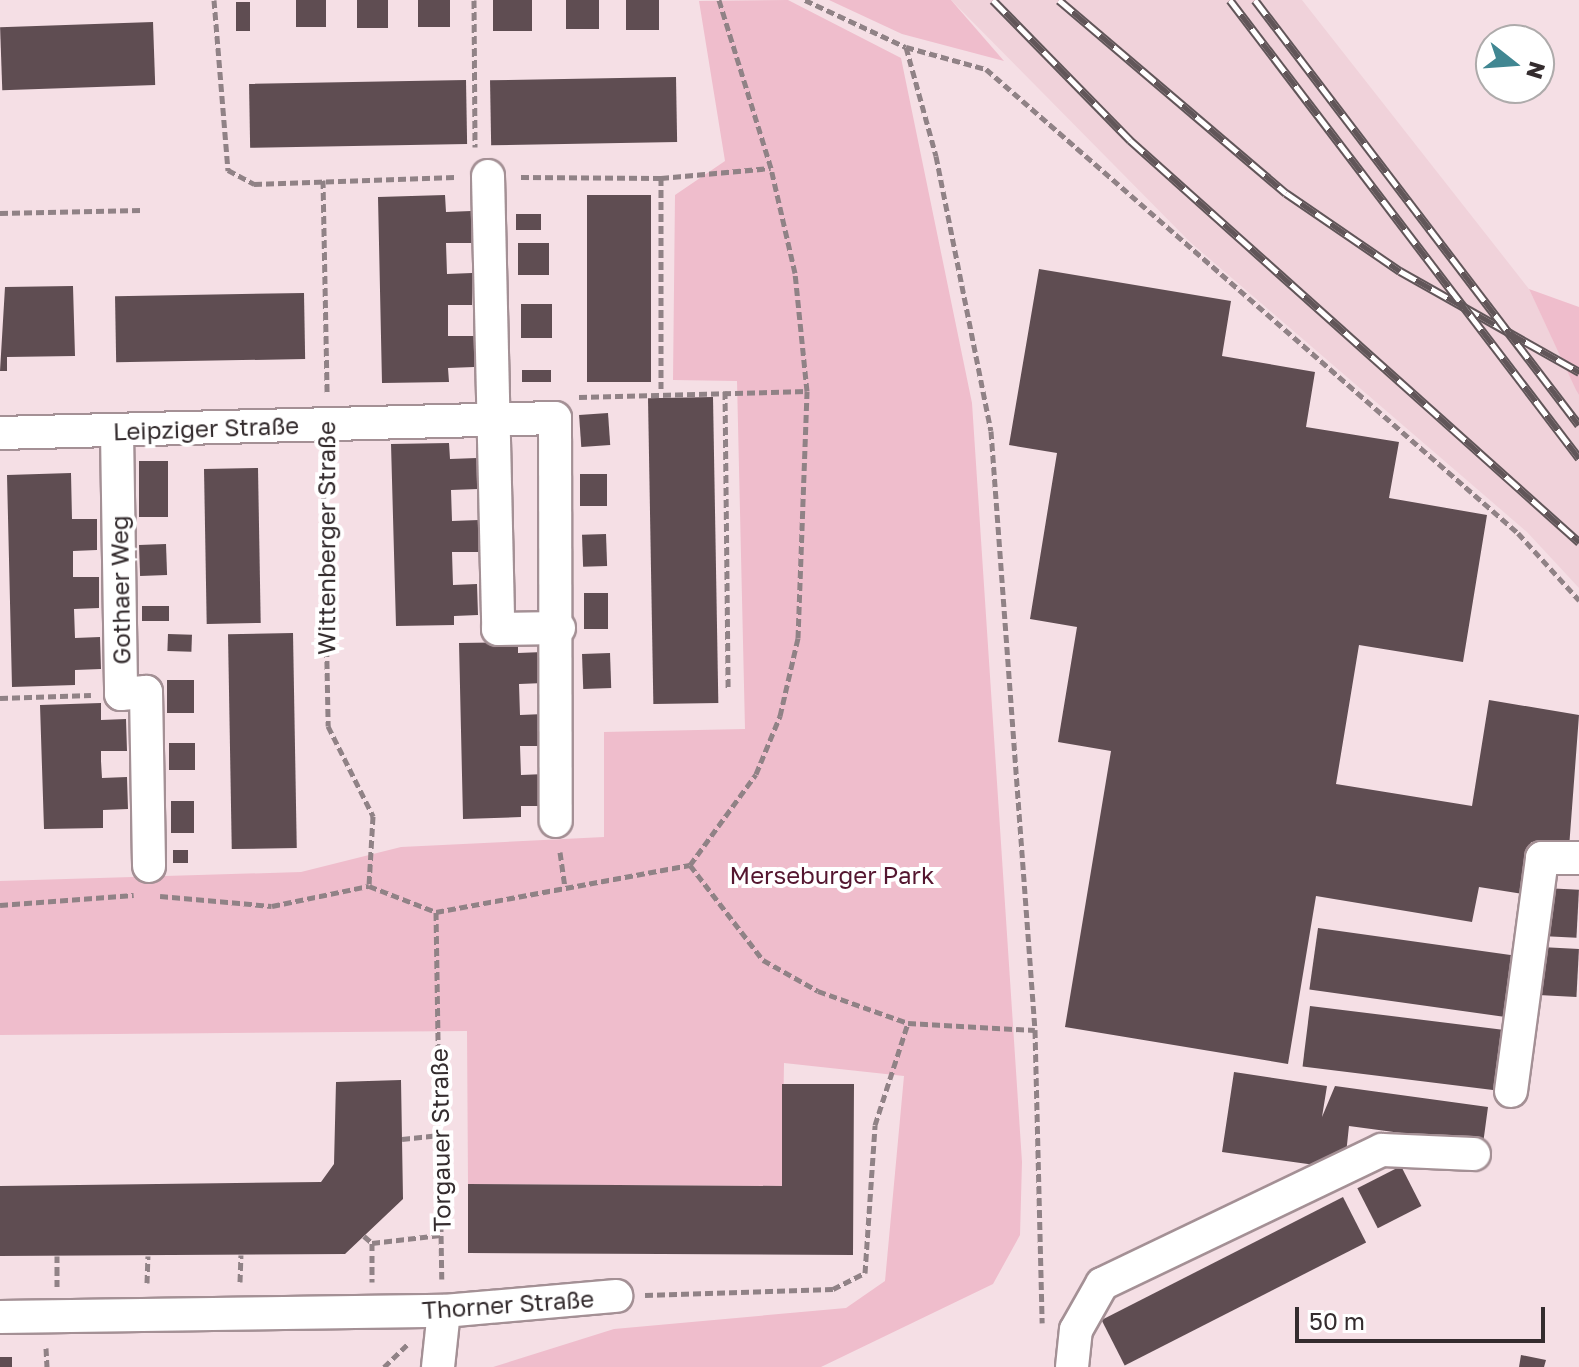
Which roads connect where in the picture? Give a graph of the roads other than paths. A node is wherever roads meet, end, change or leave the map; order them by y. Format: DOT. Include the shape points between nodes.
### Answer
graph roads {
  1 [pos="482,169"];
  2 [pos="494,421"];
  3 [pos="117,432"];
  4 [pos="0,433"];
  5 [pos="559,628"];
  6 [pos="556,821"];
  7 [pos="1579,858"];
  8 [pos="149,866"];
  9 [pos="1511,1091"];
  10 [pos="1474,1154"];
  11 [pos="616,1296"];
  12 [pos="444,1311"];
  13 [pos="0,1317"];
  14 [pos="438,1367"];
  15 [pos="1072,1367"];
  1 -- 2 [label="street"];
  2 -- 3 [label="street, Leipziger Straße"];
  2 -- 5 [label="street" via="498,629"];
  2 -- 5 [label="street, Leipziger Straße" via="555,418"];
  3 -- 4 [label="street, Leipziger Straße"];
  3 -- 8 [label="street, Gothaer Weg" via="121,694 146,692"];
  5 -- 6 [label="street"];
  7 -- 9 [label="street" via="1542,858"];
  10 -- 15 [label="street" via="1382,1150 1102,1284 1076,1330"];
  11 -- 12 [label="street, Thorner Straße"];
  12 -- 13 [label="street, Thorner Straße"];
  12 -- 14 [label="street"];
}
